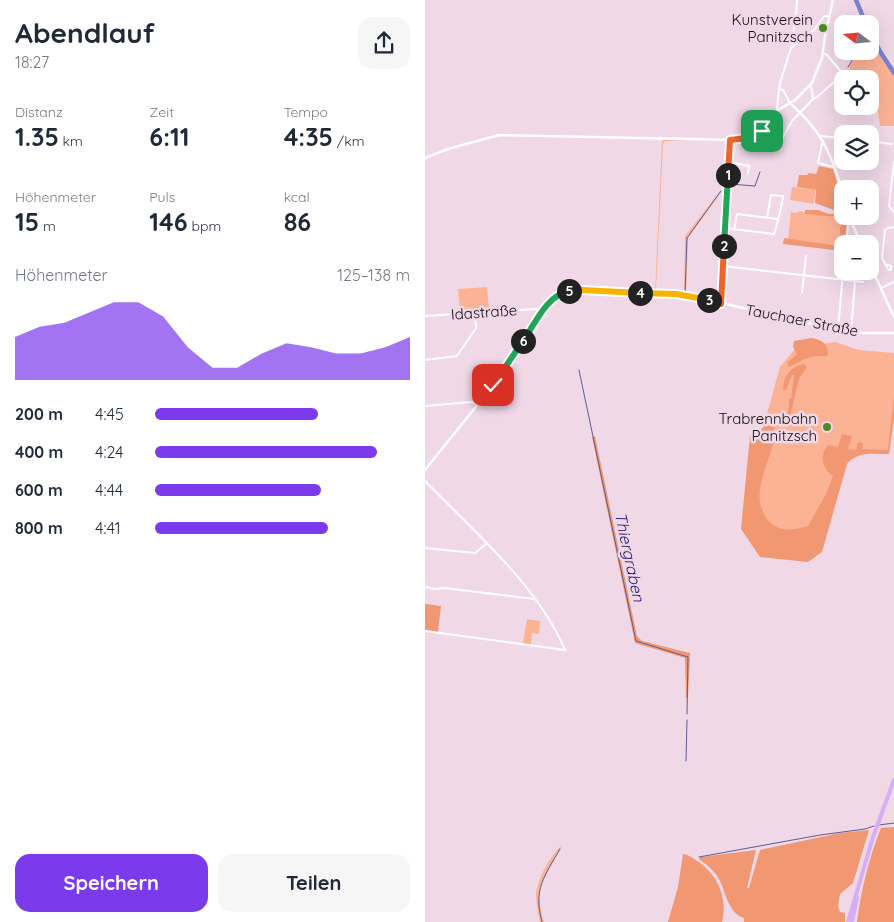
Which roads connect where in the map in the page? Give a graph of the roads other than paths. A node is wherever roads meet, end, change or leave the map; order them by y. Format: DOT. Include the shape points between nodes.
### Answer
graph roads {
  1 [pos="797,0"];
  2 [pos="831,1"];
  3 [pos="829,16"];
  4 [pos="791,48"];
  5 [pos="823,53"];
  6 [pos="810,86"];
  7 [pos="779,89"];
  8 [pos="813,99"];
  9 [pos="790,103"];
  10 [pos="777,110"];
  11 [pos="800,113"];
  12 [pos="757,136"];
  13 [pos="820,136"];
  14 [pos="834,137"];
  15 [pos="730,140"];
  16 [pos="879,142"];
  17 [pos="824,143"];
  18 [pos="891,144"];
  19 [pos="425,158"];
  20 [pos="729,162"];
  21 [pos="894,162"];
  22 [pos="834,167"];
  23 [pos="748,173"];
  24 [pos="894,212"];
  25 [pos="767,218"];
  26 [pos="777,219"];
  27 [pos="894,227"];
  28 [pos="725,228"];
  29 [pos="733,230"];
  30 [pos="806,256"];
  31 [pos="885,264"];
  32 [pos="723,266"];
  33 [pos="803,275"];
  34 [pos="834,279"];
  35 [pos="843,280"];
  36 [pos="877,280"];
  37 [pos="855,282"];
  38 [pos="863,282"];
  39 [pos="894,283"];
  40 [pos="881,288"];
  41 [pos="802,293"];
  42 [pos="721,304"];
  43 [pos="543,311"];
  44 [pos="475,313"];
  45 [pos="425,316"];
  46 [pos="894,317"];
  47 [pos="838,330"];
  48 [pos="851,332"];
  49 [pos="894,333"];
  50 [pos="425,360"];
  51 [pos="478,404"];
  52 [pos="425,406"];
  53 [pos="425,470"];
  54 [pos="425,482"];
  55 [pos="486,544"];
  56 [pos="425,548"];
  57 [pos="425,588"];
  58 [pos="535,598"];
  59 [pos="425,631"];
  60 [pos="894,780"];
  61 [pos="850,922"];
  1 -- 4 [label="street"];
  2 -- 3 [label="street"];
  3 -- 4 [label="street" via="824,16 815,30"];
  3 -- 5 [label="street"];
  4 -- 7 [label="street"];
  5 -- 6 [label="street"];
  5 -- 8 [label="street" via="843,74"];
  6 -- 8 [label="street"];
  6 -- 9 [label="street"];
  7 -- 9 [label="street" via="783,90"];
  7 -- 10 [label="street"];
  8 -- 11 [label="street"];
  9 -- 10 [label="street"];
  9 -- 11 [label="street"];
  10 -- 12 [label="street"];
  11 -- 12 [label="street" via="789,124 780,143 761,140"];
  11 -- 13 [label="street"];
  12 -- 15 [label="street"];
  13 -- 14 [label="street"];
  13 -- 17 [label="street"];
  15 -- 19 [label="street" via="493,135"];
  15 -- 20 [label="street"];
  16 -- 18 [label="street"];
  17 -- 22 [label="street"];
  17 -- 22 [label="street" via="818,163"];
  20 -- 23 [label="street" via="749,166"];
  20 -- 28 [label="street"];
  21 -- 24 [label="street" via="889,206"];
  25 -- 26 [label="street"];
  25 -- 26 [label="street" via="773,194 783,198"];
  25 -- 29 [label="street" via="737,214"];
  26 -- 29 [label="street" via="774,234"];
  27 -- 31 [label="street" via="885,230 882,258"];
  28 -- 29 [label="street"];
  28 -- 32 [label="street"];
  30 -- 33 [label="street"];
  32 -- 33 [label="street"];
  32 -- 42 [label="street"];
  33 -- 34 [label="street"];
  33 -- 41 [label="street"];
  35 -- 37 [label="street"];
  35 -- 47 [label="street"];
  36 -- 40 [label="street"];
  37 -- 38 [label="street"];
  37 -- 48 [label="street"];
  39 -- 40 [label="street"];
  40 -- 46 [label="street"];
  42 -- 43 [label="street, Tauchaer Straße" via="676,294 582,290 562,293"];
  42 -- 47 [label="street, Tauchaer Straße"];
  43 -- 44 [label="street, Idastraße"];
  43 -- 51 [label="street"];
  44 -- 45 [label="street, Idastraße"];
  44 -- 50 [label="street" via="476,328 457,356"];
  47 -- 48 [label="street, Tauchaer Straße"];
  48 -- 49 [label="street, Tauchaer Straße"];
  51 -- 52 [label="street"];
  51 -- 53 [label="street"];
  54 -- 55 [label="street"];
  55 -- 56 [label="street" via="475,553"];
  55 -- 58 [label="street"];
  57 -- 58 [label="street"];
  58 -- 59 [label="street" via="565,650"];
  60 -- 61 [label="main road" via="876,826"];
}
